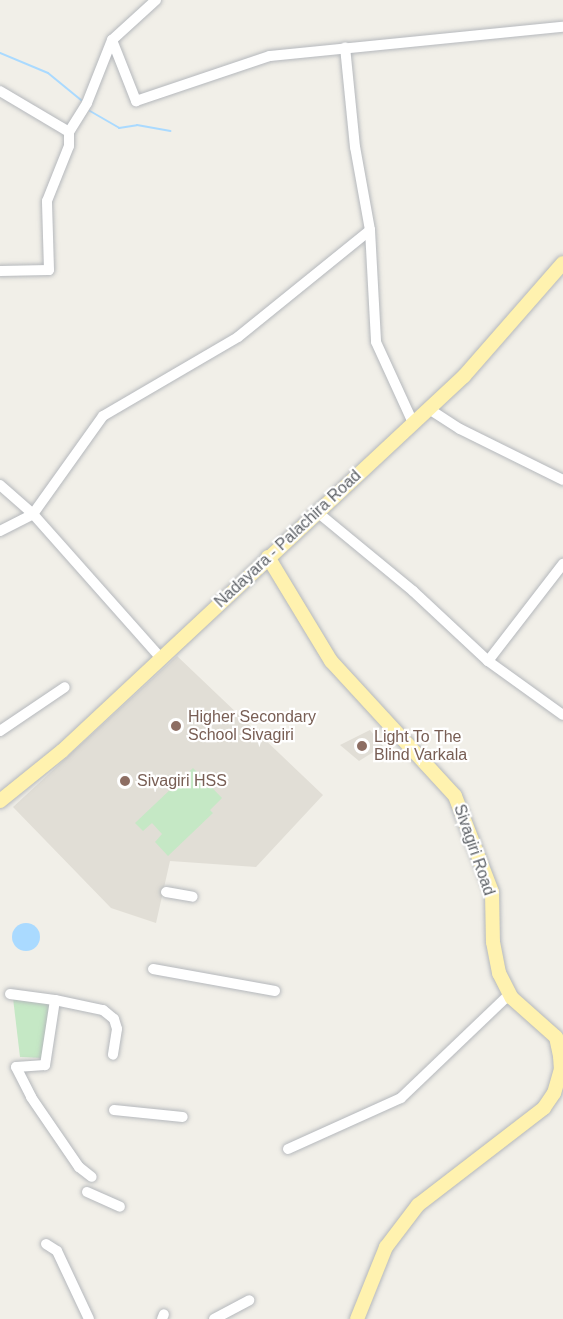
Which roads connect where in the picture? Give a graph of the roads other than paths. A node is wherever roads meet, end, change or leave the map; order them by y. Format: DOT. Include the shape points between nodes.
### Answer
graph roads {
  1 [pos="156,0"];
  2 [pos="563,27"];
  3 [pos="112,40"];
  4 [pos="345,46"];
  5 [pos="0,91"];
  6 [pos="69,132"];
  7 [pos="370,230"];
  8 [pos="563,263"];
  9 [pos="0,271"];
  10 [pos="429,409"];
  11 [pos="413,423"];
  12 [pos="563,480"];
  13 [pos="0,485"];
  14 [pos="316,511"];
  15 [pos="33,514"];
  16 [pos="0,531"];
  17 [pos="268,557"];
  18 [pos="563,564"];
  19 [pos="161,658"];
  20 [pos="488,661"];
  21 [pos="65,687"];
  22 [pos="563,715"];
  23 [pos="0,731"];
  24 [pos="0,801"];
  25 [pos="166,892"];
  26 [pos="193,897"];
  27 [pos="153,969"];
  28 [pos="275,991"];
  29 [pos="10,994"];
  30 [pos="510,994"];
  31 [pos="55,1000"];
  32 [pos="113,1055"];
  33 [pos="562,1069"];
  34 [pos="114,1110"];
  35 [pos="183,1117"];
  36 [pos="288,1149"];
  37 [pos="93,1177"];
  38 [pos="87,1192"];
  39 [pos="120,1207"];
  40 [pos="46,1244"];
  41 [pos="249,1300"];
  42 [pos="89,1319"];
  43 [pos="214,1319"];
  44 [pos="357,1319"];
  1 -- 3 [label="street"];
  2 -- 4 [label="street"];
  3 -- 4 [label="street" via="136,101 270,56"];
  3 -- 6 [label="street" via="87,103"];
  4 -- 7 [label="street" via="355,147"];
  5 -- 6 [label="street"];
  6 -- 9 [label="street" via="69,146 47,201 49,270"];
  7 -- 11 [label="street" via="376,342"];
  7 -- 15 [label="street" via="238,337 103,416"];
  8 -- 10 [label="main road, Nadayara - Palachira Road" via="507,331"];
  10 -- 11 [label="main road, Nadayara - Palachira Road"];
  10 -- 12 [label="street" via="459,429"];
  11 -- 14 [label="main road, Nadayara - Palachira Road"];
  13 -- 15 [label="street"];
  14 -- 17 [label="main road, Nadayara - Palachira Road"];
  14 -- 20 [label="street" via="413,591"];
  15 -- 16 [label="street"];
  15 -- 19 [label="street"];
  17 -- 19 [label="main road, Nadayara - Palachira Road"];
  17 -- 30 [label="main road, Sivagiri Road" via="331,661 455,796 492,892 493,942 499,973"];
  18 -- 20 [label="street"];
  19 -- 24 [label="main road, Nadayara - Palachira Road" via="63,751"];
  20 -- 22 [label="street"];
  21 -- 23 [label="street"];
  25 -- 26 [label="street"];
  27 -- 28 [label="street"];
  29 -- 31 [label="street"];
  30 -- 33 [label="main road, Sivagiri Road" via="556,1037"];
  30 -- 36 [label="street" via="401,1098"];
  31 -- 32 [label="street" via="103,1010 114,1019 117,1029"];
  31 -- 37 [label="street" via="45,1065 16,1067 31,1097 79,1167"];
  33 -- 44 [label="main road, Sivagiri Road" via="544,1108 418,1205 386,1247"];
  34 -- 35 [label="street"];
  38 -- 39 [label="street"];
  40 -- 42 [label="street" via="57,1251"];
  41 -- 43 [label="street"];
}
